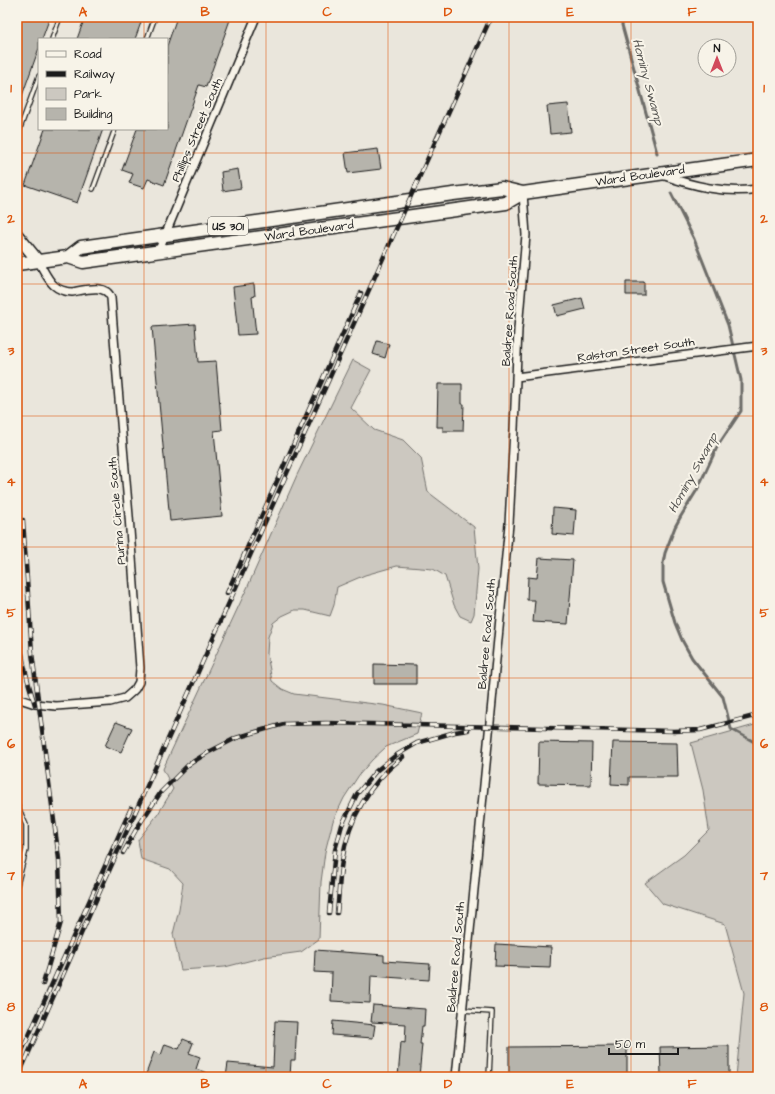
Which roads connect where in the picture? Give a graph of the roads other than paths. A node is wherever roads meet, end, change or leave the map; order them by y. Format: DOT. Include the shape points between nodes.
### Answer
graph roads {
  1 [pos="60,17"];
  2 [pos="155,17"];
  3 [pos="256,17"];
  4 [pos="52,38"];
  5 [pos="147,38"];
  6 [pos="38,79"];
  7 [pos="115,130"];
  8 [pos="17,134"];
  9 [pos="758,160"];
  10 [pos="659,174"];
  11 [pos="93,189"];
  12 [pos="758,189"];
  13 [pos="523,193"];
  14 [pos="17,235"];
  15 [pos="165,236"];
  16 [pos="158,252"];
  17 [pos="68,257"];
  18 [pos="38,261"];
  19 [pos="17,264"];
  20 [pos="755,346"];
  21 [pos="516,377"];
  22 [pos="17,698"];
  23 [pos="17,805"];
  24 [pos="17,885"];
  25 [pos="462,1010"];
  26 [pos="456,1077"];
  27 [pos="489,1077"];
  1 -- 4 [label="lane"];
  2 -- 5 [label="lane"];
  3 -- 15 [label="street, Phillips Street South"];
  6 -- 8 [label="lane"];
  7 -- 11 [label="lane"];
  9 -- 10 [label="highway, Ward Boulevard"];
  10 -- 12 [label="street" via="685,183 716,189"];
  10 -- 13 [label="highway, Ward Boulevard"];
  13 -- 15 [label="highway, Ward Boulevard / US 301" via="502,188"];
  13 -- 16 [label="highway, Ward Boulevard / US 301" via="506,203"];
  13 -- 21 [label="street, Baldree Road South" via="526,235"];
  14 -- 18 [label="main road"];
  15 -- 16 [label="street, Phillips Street South"];
  15 -- 17 [label="highway, Ward Boulevard / US 301" via="81,247"];
  16 -- 17 [label="highway, Ward Boulevard / US 301" via="83,262"];
  17 -- 18 [label="highway, Ward Boulevard"];
  18 -- 19 [label="highway, Ward Boulevard"];
  18 -- 22 [label="street, Purina Circle South" via="52,285 57,288 67,291 103,289 110,294 140,668 135,690 125,698 110,702 56,706 35,704"];
  20 -- 21 [label="street, Ralston Street South"];
  21 -- 25 [label="street, Baldree Road South" via="506,554"];
  23 -- 24 [label="lane" via="26,825 26,850"];
  25 -- 26 [label="street, Baldree Road South"];
  25 -- 27 [label="lane" via="492,1012"];
}
